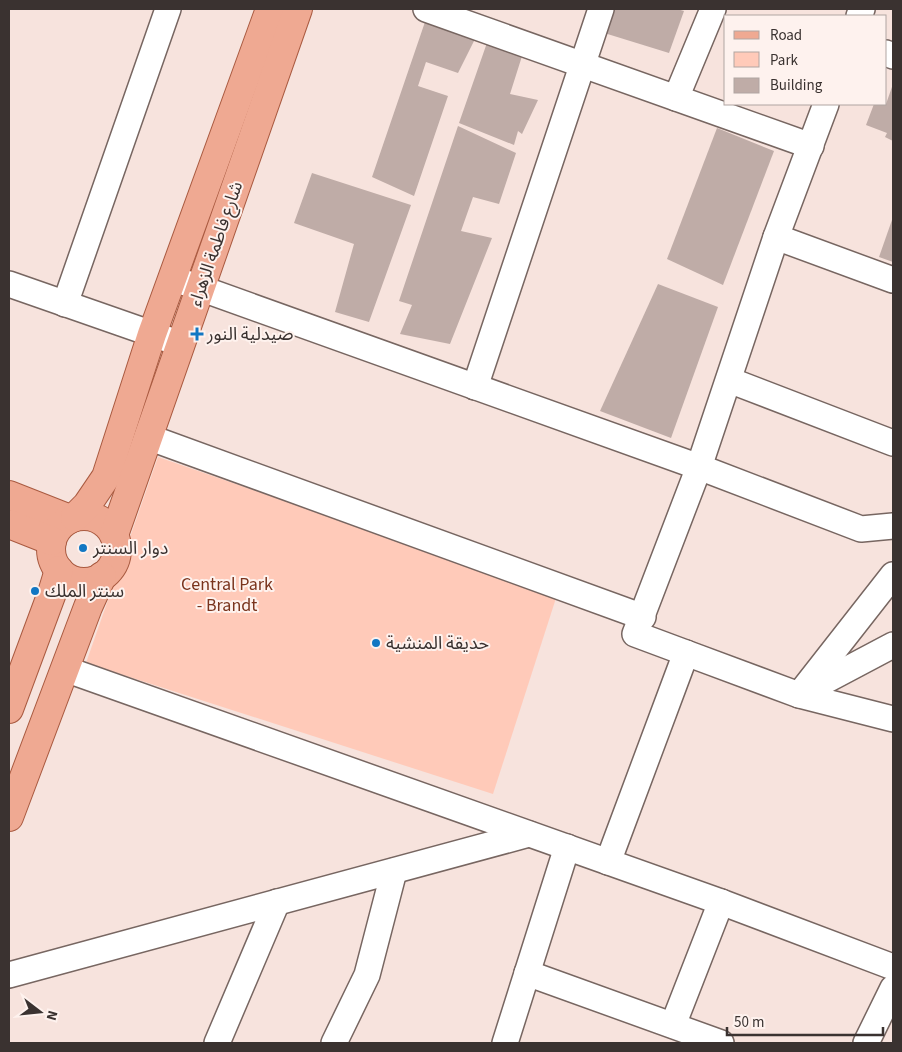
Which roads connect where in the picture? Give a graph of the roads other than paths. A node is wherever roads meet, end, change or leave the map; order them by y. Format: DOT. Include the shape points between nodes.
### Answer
graph roads {
  1 [pos="168,9"];
  2 [pos="270,9"];
  3 [pos="298,9"];
  4 [pos="601,9"];
  5 [pos="713,9"];
  6 [pos="440,11"];
  7 [pos="582,65"];
  8 [pos="676,98"];
  9 [pos="826,105"];
  10 [pos="810,146"];
  11 [pos="776,237"];
  12 [pos="172,278"];
  13 [pos="893,280"];
  14 [pos="9,284"];
  15 [pos="201,288"];
  16 [pos="65,304"];
  17 [pos="152,334"];
  18 [pos="181,344"];
  19 [pos="729,380"];
  20 [pos="474,387"];
  21 [pos="148,437"];
  22 [pos="893,443"];
  23 [pos="699,467"];
  24 [pos="9,495"];
  25 [pos="73,518"];
  26 [pos="9,524"];
  27 [pos="893,526"];
  28 [pos="114,535"];
  29 [pos="52,541"];
  30 [pos="58,570"];
  31 [pos="893,575"];
  32 [pos="102,576"];
  33 [pos="643,617"];
  34 [pos="893,645"];
  35 [pos="686,653"];
  36 [pos="65,669"];
  37 [pos="799,695"];
  38 [pos="9,709"];
  39 [pos="893,719"];
  40 [pos="9,816"];
  41 [pos="529,834"];
  42 [pos="567,847"];
  43 [pos="608,862"];
  44 [pos="394,870"];
  45 [pos="277,902"];
  46 [pos="721,902"];
  47 [pos="893,967"];
  48 [pos="527,973"];
  49 [pos="9,975"];
  50 [pos="893,988"];
  51 [pos="680,1033"];
  52 [pos="217,1043"];
  53 [pos="334,1043"];
  54 [pos="505,1043"];
  55 [pos="721,1043"];
  56 [pos="866,1043"];
  1 -- 16 [label="street"];
  2 -- 12 [label="main road, شارع فاطمة الزهراء"];
  3 -- 15 [label="main road, شارع فاطمة الزهراء"];
  4 -- 7 [label="street"];
  5 -- 8 [label="street"];
  6 -- 7 [label="street"];
  7 -- 8 [label="street"];
  7 -- 20 [label="street"];
  8 -- 10 [label="street"];
  9 -- 10 [label="street"];
  10 -- 11 [label="street"];
  11 -- 13 [label="street"];
  11 -- 19 [label="street"];
  12 -- 15 [label="street"];
  12 -- 17 [label="main road, شارع فاطمة الزهراء"];
  14 -- 16 [label="street"];
  15 -- 18 [label="main road, شارع فاطمة الزهراء"];
  15 -- 20 [label="street"];
  16 -- 17 [label="street"];
  17 -- 18 [label="street"];
  17 -- 25 [label="main road, شارع فاطمة الزهراء" via="106,477 87,505"];
  18 -- 21 [label="main road, شارع فاطمة الزهراء"];
  19 -- 22 [label="street"];
  19 -- 23 [label="street"];
  20 -- 23 [label="street"];
  21 -- 28 [label="main road, شارع فاطمة الزهراء"];
  21 -- 33 [label="street"];
  23 -- 27 [label="street" via="861,529"];
  23 -- 33 [label="street"];
  24 -- 25 [label="main road"];
  25 -- 28 [label="main road" via="84,516 102,521"];
  25 -- 29 [label="main road" via="62,524"];
  26 -- 29 [label="main road"];
  28 -- 32 [label="main road" via="116,558"];
  29 -- 30 [label="main road" via="52,556"];
  30 -- 32 [label="main road" via="84,582"];
  30 -- 38 [label="main road"];
  31 -- 37 [label="street"];
  32 -- 36 [label="main road"];
  33 -- 35 [label="street" via="635,634"];
  34 -- 37 [label="street"];
  35 -- 37 [label="street"];
  35 -- 43 [label="street"];
  36 -- 40 [label="main road"];
  36 -- 41 [label="street"];
  37 -- 39 [label="street"];
  41 -- 42 [label="street"];
  41 -- 44 [label="street"];
  42 -- 43 [label="street"];
  42 -- 48 [label="street"];
  43 -- 46 [label="street"];
  44 -- 45 [label="street"];
  44 -- 53 [label="street" via="367,975"];
  45 -- 49 [label="street"];
  45 -- 52 [label="street"];
  46 -- 47 [label="street"];
  46 -- 51 [label="street"];
  48 -- 51 [label="street"];
  48 -- 54 [label="street"];
  50 -- 56 [label="street"];
  51 -- 55 [label="street"];
}
